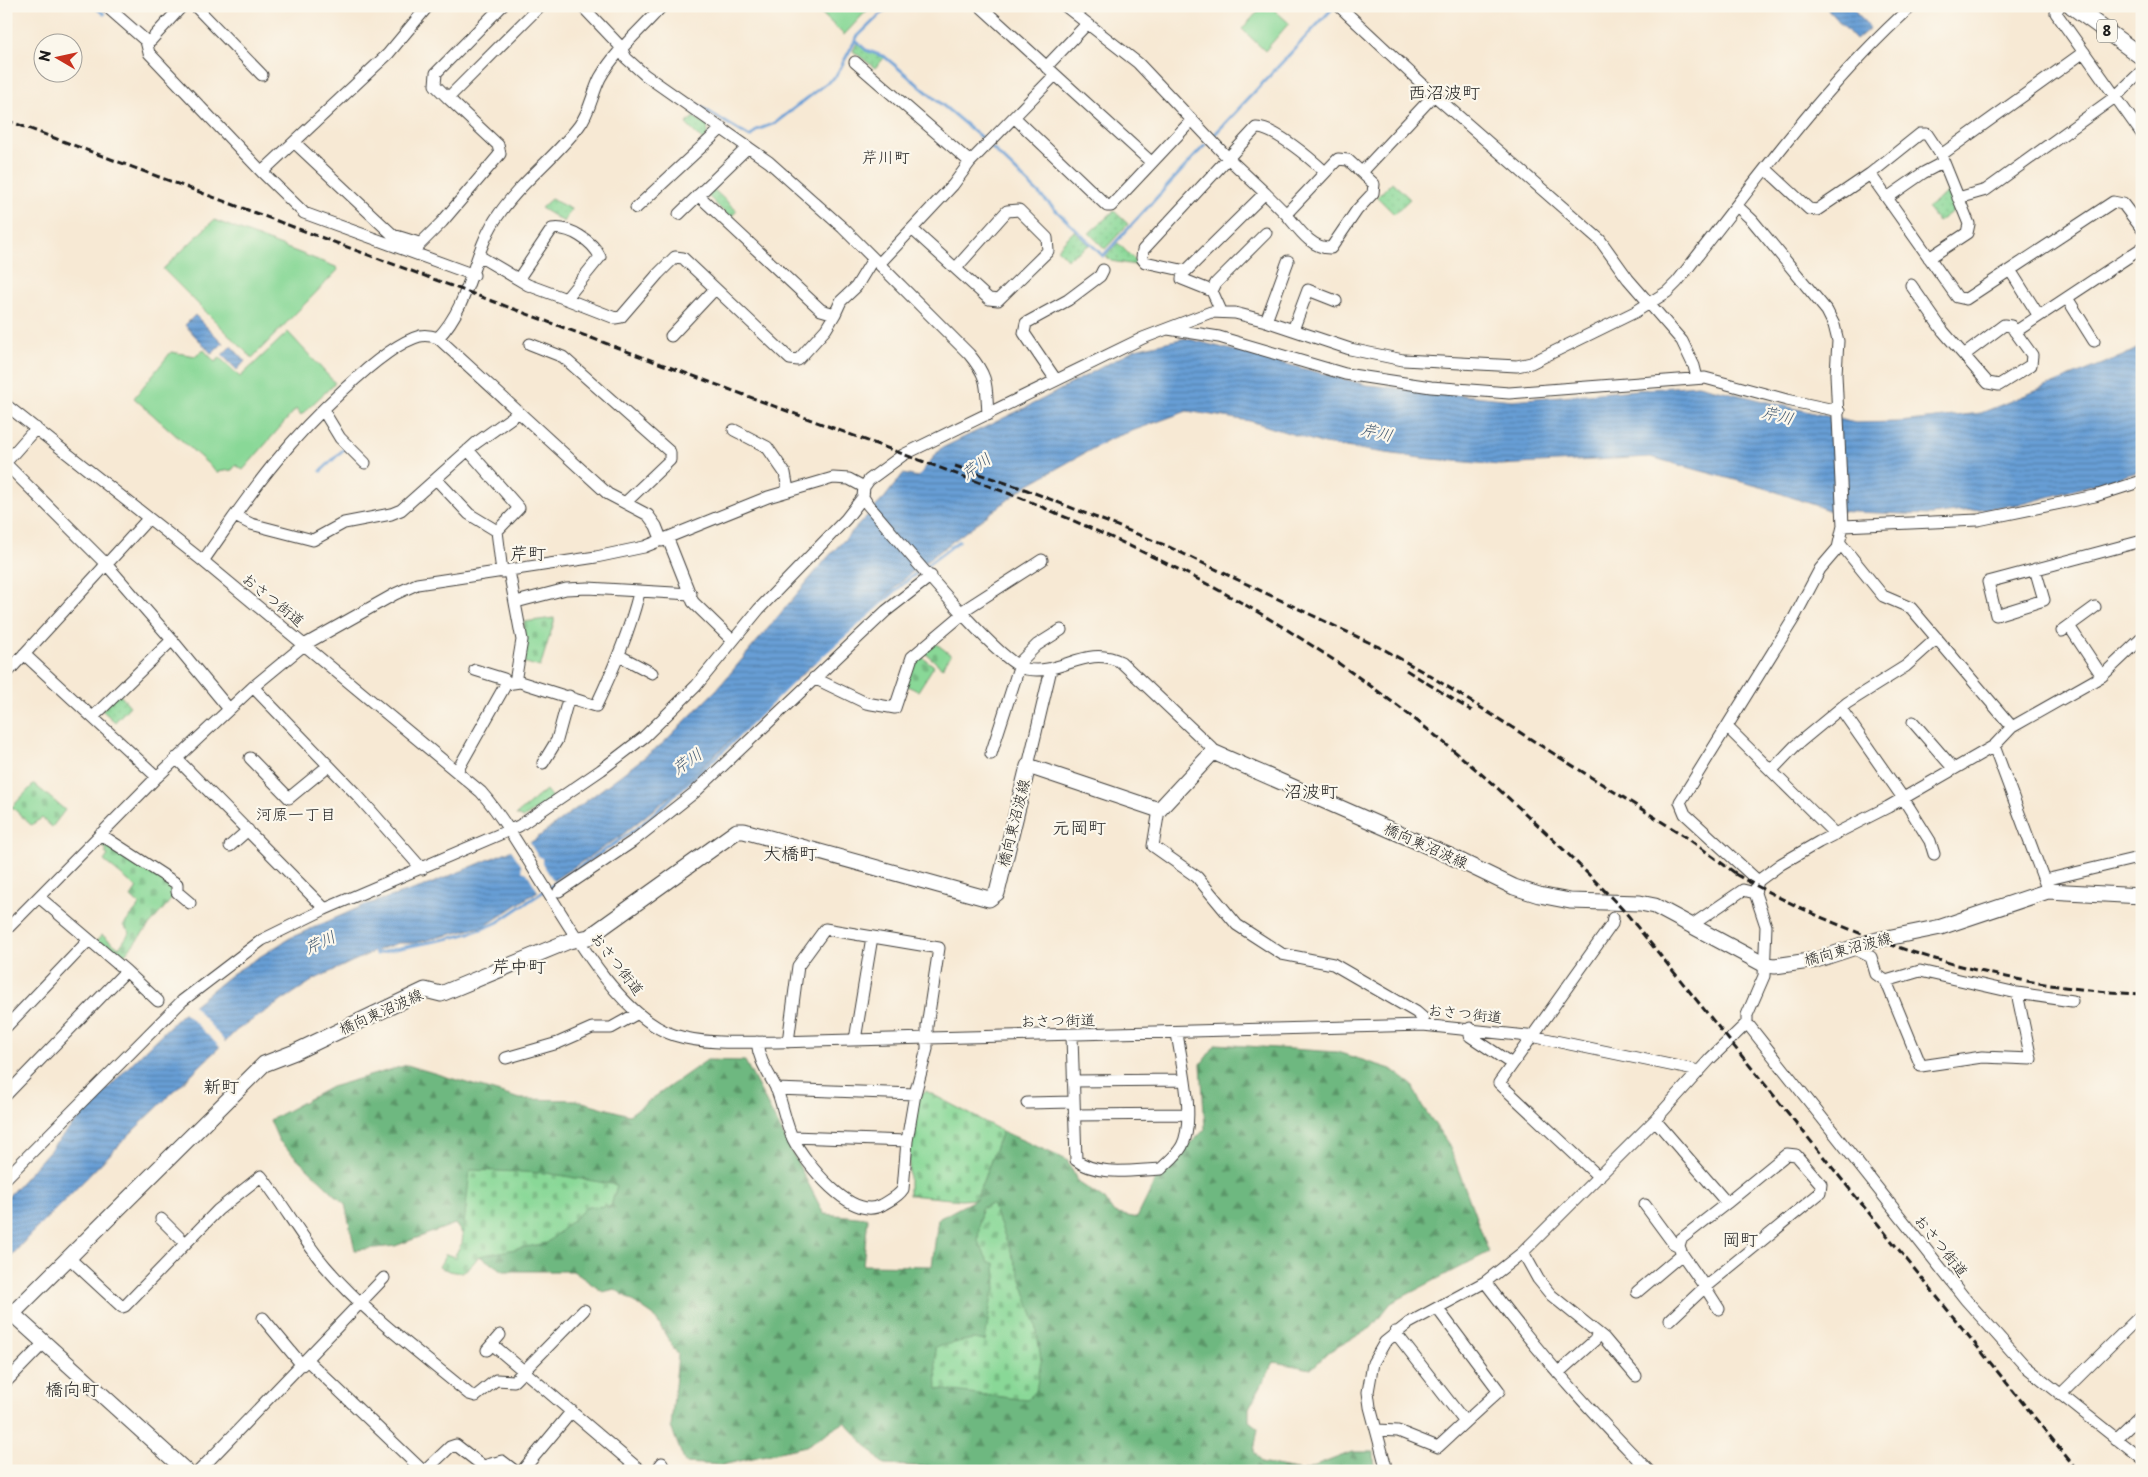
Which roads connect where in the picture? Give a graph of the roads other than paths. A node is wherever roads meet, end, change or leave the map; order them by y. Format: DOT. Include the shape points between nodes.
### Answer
graph roads {
  1 [pos="106,6"];
  2 [pos="182,6"];
  3 [pos="195,6"];
  4 [pos="428,6"];
  5 [pos="502,6"];
  6 [pos="540,6"];
  7 [pos="662,6"];
  8 [pos="980,6"];
  9 [pos="1065,6"];
  10 [pos="1340,6"];
  11 [pos="1912,6"];
  12 [pos="2059,6"];
  13 [pos="2072,6"];
  14 [pos="582,7"];
  15 [pos="1086,25"];
  16 [pos="146,41"];
  17 [pos="622,50"];
  18 [pos="2084,52"];
  19 [pos="2142,57"];
  20 [pos="855,62"];
  21 [pos="1051,71"];
  22 [pos="2142,71"];
  23 [pos="262,75"];
  24 [pos="1434,95"];
  25 [pos="2115,97"];
  26 [pos="448,98"];
  27 [pos="1014,117"];
  28 [pos="1192,120"];
  29 [pos="722,128"];
  30 [pos="2142,134"];
  31 [pos="295,143"];
  32 [pos="748,147"];
  33 [pos="1228,158"];
  34 [pos="1942,158"];
  35 [pos="970,162"];
  36 [pos="1151,162"];
  37 [pos="1766,169"];
  38 [pos="262,172"];
  39 [pos="1325,172"];
  40 [pos="1362,172"];
  41 [pos="1870,174"];
  42 [pos="1266,193"];
  43 [pos="698,195"];
  44 [pos="1887,198"];
  45 [pos="1958,198"];
  46 [pos="1737,206"];
  47 [pos="636,208"];
  48 [pos="679,214"];
  49 [pos="1286,214"];
  50 [pos="912,229"];
  51 [pos="2142,229"];
  52 [pos="1266,233"];
  53 [pos="416,248"];
  54 [pos="2142,248"];
  55 [pos="479,256"];
  56 [pos="1930,258"];
  57 [pos="876,261"];
  58 [pos="1288,261"];
  59 [pos="956,268"];
  60 [pos="1103,270"];
  61 [pos="2010,270"];
  62 [pos="1183,271"];
  63 [pos="474,275"];
  64 [pos="520,278"];
  65 [pos="1911,285"];
  66 [pos="715,289"];
  67 [pos="1212,291"];
  68 [pos="2067,298"];
  69 [pos="566,299"];
  70 [pos="1336,301"];
  71 [pos="1650,304"];
  72 [pos="1220,311"];
  73 [pos="835,314"];
  74 [pos="2039,316"];
  75 [pos="1266,321"];
  76 [pos="1168,329"];
  77 [pos="1293,330"];
  78 [pos="2015,332"];
  79 [pos="671,336"];
  80 [pos="438,338"];
  81 [pos="2094,342"];
  82 [pos="530,344"];
  83 [pos="1964,355"];
  84 [pos="1697,378"];
  85 [pos="1056,380"];
  86 [pos="6,405"];
  87 [pos="323,410"];
  88 [pos="518,413"];
  89 [pos="988,415"];
  90 [pos="1839,415"];
  91 [pos="36,428"];
  92 [pos="734,430"];
  93 [pos="468,450"];
  94 [pos="6,463"];
  95 [pos="365,463"];
  96 [pos="436,479"];
  97 [pos="2142,481"];
  98 [pos="788,490"];
  99 [pos="865,496"];
  100 [pos="625,503"];
  101 [pos="235,516"];
  102 [pos="148,519"];
  103 [pos="1842,520"];
  104 [pos="497,531"];
  105 [pos="665,540"];
  106 [pos="2142,541"];
  107 [pos="1840,543"];
  108 [pos="1042,560"];
  109 [pos="203,561"];
  110 [pos="106,564"];
  111 [pos="2035,569"];
  112 [pos="506,571"];
  113 [pos="928,573"];
  114 [pos="639,593"];
  115 [pos="690,594"];
  116 [pos="516,602"];
  117 [pos="2095,607"];
  118 [pos="962,613"];
  119 [pos="1061,630"];
  120 [pos="1937,638"];
  121 [pos="2141,639"];
  122 [pos="172,640"];
  123 [pos="732,640"];
  124 [pos="304,645"];
  125 [pos="24,654"];
  126 [pos="620,656"];
  127 [pos="1020,668"];
  128 [pos="1051,668"];
  129 [pos="475,670"];
  130 [pos="652,673"];
  131 [pos="6,674"];
  132 [pos="2102,676"];
  133 [pos="814,678"];
  134 [pos="512,683"];
  135 [pos="253,687"];
  136 [pos="570,696"];
  137 [pos="229,708"];
  138 [pos="1841,709"];
  139 [pos="93,717"];
  140 [pos="1912,722"];
  141 [pos="1726,727"];
  142 [pos="2012,727"];
  143 [pos="1994,746"];
  144 [pos="1213,752"];
  145 [pos="991,754"];
  146 [pos="176,758"];
  147 [pos="250,758"];
  148 [pos="543,764"];
  149 [pos="328,766"];
  150 [pos="1028,766"];
  151 [pos="1954,768"];
  152 [pos="1772,770"];
  153 [pos="457,771"];
  154 [pos="157,777"];
  155 [pos="1903,798"];
  156 [pos="1160,810"];
  157 [pos="248,830"];
  158 [pos="512,833"];
  159 [pos="100,834"];
  160 [pos="1835,834"];
  161 [pos="230,846"];
  162 [pos="1934,854"];
  163 [pos="2142,857"];
  164 [pos="422,869"];
  165 [pos="2047,886"];
  166 [pos="1757,887"];
  167 [pos="554,892"];
  168 [pos="2142,896"];
  169 [pos="40,898"];
  170 [pos="190,903"];
  171 [pos="325,909"];
  172 [pos="1613,918"];
  173 [pos="1692,924"];
  174 [pos="6,930"];
  175 [pos="872,937"];
  176 [pos="579,940"];
  177 [pos="88,941"];
  178 [pos="1853,948"];
  179 [pos="1765,965"];
  180 [pos="126,971"];
  181 [pos="1886,981"];
  182 [pos="2017,993"];
  183 [pos="158,1001"];
  184 [pos="2072,1001"];
  185 [pos="638,1013"];
  186 [pos="1747,1023"];
  187 [pos="1423,1024"];
  188 [pos="6,1027"];
  189 [pos="1470,1028"];
  190 [pos="1177,1033"];
  191 [pos="1072,1036"];
  192 [pos="1534,1037"];
  193 [pos="926,1038"];
  194 [pos="855,1040"];
  195 [pos="757,1042"];
  196 [pos="788,1042"];
  197 [pos="506,1058"];
  198 [pos="1512,1064"];
  199 [pos="1699,1071"];
  200 [pos="1184,1080"];
  201 [pos="1073,1081"];
  202 [pos="776,1089"];
  203 [pos="915,1094"];
  204 [pos="6,1095"];
  205 [pos="1074,1102"];
  206 [pos="1027,1103"];
  207 [pos="1187,1114"];
  208 [pos="1074,1115"];
  209 [pos="1656,1120"];
  210 [pos="792,1138"];
  211 [pos="907,1141"];
  212 [pos="1600,1177"];
  213 [pos="6,1178"];
  214 [pos="1727,1203"];
  215 [pos="1645,1205"];
  216 [pos="161,1218"];
  217 [pos="185,1243"];
  218 [pos="1680,1250"];
  219 [pos="1523,1252"];
  220 [pos="69,1258"];
  221 [pos="384,1278"];
  222 [pos="1485,1282"];
  223 [pos="1706,1287"];
  224 [pos="1637,1292"];
  225 [pos="361,1302"];
  226 [pos="1437,1308"];
  227 [pos="1719,1309"];
  228 [pos="584,1310"];
  229 [pos="9,1311"];
  230 [pos="2142,1314"];
  231 [pos="263,1318"];
  232 [pos="1670,1320"];
  233 [pos="1395,1332"];
  234 [pos="1598,1333"];
  235 [pos="44,1343"];
  236 [pos="493,1343"];
  237 [pos="305,1363"];
  238 [pos="524,1372"];
  239 [pos="1558,1374"];
  240 [pos="1636,1376"];
  241 [pos="6,1382"];
  242 [pos="2060,1395"];
  243 [pos="572,1411"];
  244 [pos="2142,1414"];
  245 [pos="1465,1422"];
  246 [pos="1377,1430"];
  247 [pos="2116,1439"];
  248 [pos="2142,1459"];
  249 [pos="186,1471"];
  250 [pos="198,1471"];
  251 [pos="424,1471"];
  252 [pos="515,1471"];
  253 [pos="522,1471"];
  254 [pos="641,1471"];
  255 [pos="1387,1471"];
  256 [pos="1648,1471"];
  1 -- 16 [label="street"];
  2 -- 16 [label="street" via="151,40"];
  3 -- 23 [label="street"];
  4 -- 31 [label="street" via="388,54"];
  5 -- 26 [label="street" via="436,73 435,85"];
  6 -- 26 [label="street"];
  7 -- 17 [label="street"];
  8 -- 21 [label="street"];
  9 -- 15 [label="street"];
  10 -- 24 [label="street"];
  11 -- 37 [label="street" via="1870,45"];
  12 -- 18 [label="street" via="2056,13"];
  13 -- 19 [label="highway, 8"];
  14 -- 17 [label="street"];
  15 -- 21 [label="street"];
  15 -- 28 [label="street" via="1138,63"];
  16 -- 38 [label="street" via="149,53"];
  17 -- 29 [label="street" via="626,58 645,74"];
  17 -- 55 [label="street" via="600,79 580,125 508,202 488,233"];
  18 -- 25 [label="street"];
  18 -- 34 [label="street"];
  20 -- 35 [label="street"];
  21 -- 27 [label="street"];
  21 -- 36 [label="street"];
  22 -- 25 [label="street"];
  24 -- 40 [label="street"];
  24 -- 71 [label="street" via="1600,240"];
  25 -- 30 [label="street"];
  25 -- 45 [label="street" via="1986,190"];
  26 -- 53 [label="street" via="498,145 500,154"];
  27 -- 35 [label="street"];
  27 -- 36 [label="street" via="1107,206 1111,206"];
  28 -- 33 [label="street"];
  28 -- 36 [label="street"];
  29 -- 32 [label="street"];
  29 -- 47 [label="street"];
  31 -- 38 [label="street"];
  31 -- 53 [label="street" via="393,235"];
  32 -- 43 [label="street"];
  32 -- 57 [label="street" via="804,192"];
  33 -- 39 [label="street" via="1256,128 1265,128 1309,157"];
  33 -- 42 [label="street"];
  33 -- 62 [label="street" via="1141,254 1146,262"];
  34 -- 41 [label="street" via="1930,136 1920,134"];
  34 -- 44 [label="street"];
  34 -- 45 [label="street"];
  35 -- 50 [label="street"];
  37 -- 41 [label="street" via="1809,208 1817,210"];
  37 -- 46 [label="street"];
  38 -- 53 [label="street" via="304,213"];
  39 -- 40 [label="street" via="1338,159 1348,160"];
  39 -- 49 [label="street"];
  40 -- 49 [label="street" via="1374,184 1373,193 1356,210 1331,248 1321,248 1312,243"];
  41 -- 44 [label="street"];
  42 -- 49 [label="street"];
  42 -- 62 [label="street"];
  43 -- 48 [label="street"];
  43 -- 73 [label="street" via="821,310"];
  44 -- 56 [label="street"];
  45 -- 56 [label="street" via="1969,224 1967,233"];
  46 -- 71 [label="street" via="1677,282"];
  46 -- 90 [label="street" via="1827,311 1834,325 1838,341"];
  50 -- 57 [label="street"];
  50 -- 59 [label="street"];
  51 -- 61 [label="street" via="2123,204 2113,202"];
  52 -- 67 [label="street" via="1216,283"];
  53 -- 63 [label="street"];
  54 -- 68 [label="street"];
  55 -- 63 [label="street"];
  55 -- 64 [label="street"];
  56 -- 61 [label="street" via="1957,297 1966,299"];
  57 -- 73 [label="street" via="841,301"];
  57 -- 89 [label="street" via="982,370"];
  58 -- 75 [label="street"];
  59 -- 59 [label="street" via="989,300 998,300 1048,251 1048,238 1019,210 1007,211"];
  60 -- 85 [label="street" via="1100,276 1068,300 1026,323 1024,333"];
  61 -- 74 [label="street"];
  62 -- 67 [label="street" via="1182,279"];
  63 -- 80 [label="street" via="449,327"];
  64 -- 69 [label="street"];
  64 -- 69 [label="street" via="552,229 563,227 595,247 600,257"];
  65 -- 83 [label="street"];
  66 -- 69 [label="street" via="682,258 675,257 621,317 615,318"];
  66 -- 73 [label="street" via="790,359 798,360"];
  66 -- 79 [label="street"];
  67 -- 72 [label="street"];
  68 -- 74 [label="street"];
  68 -- 81 [label="street"];
  70 -- 77 [label="street" via="1308,290"];
  71 -- 77 [label="street" via="1531,363 1517,366 1403,360 1350,349"];
  71 -- 84 [label="street" via="1682,342"];
  72 -- 75 [label="street"];
  72 -- 76 [label="street" via="1194,317"];
  74 -- 78 [label="street"];
  75 -- 77 [label="street"];
  76 -- 84 [label="street" via="1219,337 1345,374 1481,392 1538,391"];
  76 -- 85 [label="street"];
  78 -- 83 [label="street" via="2011,326 2004,325"];
  78 -- 83 [label="street" via="2032,355 2030,365 1999,385 1988,383"];
  80 -- 87 [label="street" via="425,335 394,349"];
  80 -- 88 [label="street"];
  82 -- 100 [label="street" via="563,357 670,452 670,460"];
  84 -- 90 [label="street"];
  85 -- 89 [label="street"];
  86 -- 91 [label="street, おさつ街道"];
  87 -- 95 [label="street" via="340,438"];
  87 -- 101 [label="street" via="278,458"];
  88 -- 93 [label="street"];
  88 -- 100 [label="street" via="608,494"];
  89 -- 99 [label="street" via="896,459 878,472"];
  90 -- 103 [label="street"];
  91 -- 94 [label="street"];
  91 -- 102 [label="street, おさつ街道"];
  92 -- 98 [label="street" via="768,447 785,473"];
  93 -- 96 [label="street"];
  93 -- 104 [label="street" via="519,508"];
  94 -- 110 [label="street"];
  96 -- 101 [label="street" via="401,510 344,523 313,540 251,524"];
  96 -- 104 [label="street" via="469,514"];
  97 -- 103 [label="street" via="2095,496 1978,520"];
  98 -- 99 [label="street" via="841,477 849,478"];
  98 -- 105 [label="street"];
  99 -- 113 [label="street"];
  99 -- 123 [label="street"];
  100 -- 105 [label="street" via="648,515"];
  101 -- 109 [label="street"];
  102 -- 109 [label="street, おさつ街道"];
  102 -- 110 [label="street"];
  103 -- 107 [label="street"];
  104 -- 112 [label="street"];
  105 -- 112 [label="street" via="596,557"];
  105 -- 115 [label="street"];
  106 -- 111 [label="street"];
  107 -- 120 [label="street" via="1883,596 1911,608"];
  107 -- 141 [label="street" via="1820,570"];
  108 -- 118 [label="street"];
  109 -- 124 [label="street, おさつ街道"];
  110 -- 122 [label="street"];
  110 -- 125 [label="street"];
  111 -- 111 [label="street" via="1988,582 1996,615 2044,600"];
  112 -- 116 [label="street"];
  112 -- 124 [label="street" via="417,584"];
  113 -- 118 [label="street"];
  113 -- 133 [label="street"];
  114 -- 115 [label="street"];
  114 -- 116 [label="street" via="605,588 566,589"];
  114 -- 126 [label="street"];
  115 -- 123 [label="street" via="693,602"];
  116 -- 134 [label="street" via="522,640"];
  117 -- 132 [label="street" via="2066,629"];
  118 -- 127 [label="street"];
  118 -- 133 [label="street" via="912,657 894,708 866,703"];
  119 -- 127 [label="street" via="1027,654"];
  120 -- 138 [label="street" via="1906,666"];
  120 -- 142 [label="street"];
  121 -- 132 [label="street"];
  122 -- 137 [label="street"];
  122 -- 139 [label="street"];
  123 -- 158 [label="street" via="696,686 644,737"];
  124 -- 135 [label="street"];
  124 -- 153 [label="street, おさつ街道"];
  125 -- 131 [label="street"];
  125 -- 139 [label="street"];
  126 -- 130 [label="street"];
  126 -- 136 [label="street" via="596,706"];
  127 -- 128 [label="street" via="1038,671"];
  127 -- 145 [label="street"];
  128 -- 144 [label="street" via="1086,656 1109,656 1121,662"];
  128 -- 150 [label="street"];
  129 -- 134 [label="street"];
  132 -- 142 [label="street"];
  133 -- 167 [label="street" via="694,793 632,842"];
  134 -- 136 [label="street"];
  134 -- 153 [label="street"];
  135 -- 137 [label="street"];
  135 -- 149 [label="street"];
  136 -- 148 [label="street" via="557,740"];
  137 -- 146 [label="street"];
  138 -- 152 [label="street" via="1795,746"];
  138 -- 155 [label="street"];
  139 -- 154 [label="street"];
  140 -- 151 [label="street"];
  141 -- 152 [label="street"];
  141 -- 166 [label="street" via="1680,802 1681,807"];
  142 -- 143 [label="street"];
  143 -- 151 [label="street"];
  143 -- 165 [label="street"];
  144 -- 156 [label="main road"];
  144 -- 173 [label="main road, 橋向東沼波線" via="1539,895 1570,902 1640,903 1655,906"];
  146 -- 154 [label="street"];
  146 -- 157 [label="street"];
  147 -- 149 [label="street" via="289,798"];
  149 -- 164 [label="street"];
  150 -- 156 [label="main road, 橋向東沼波線"];
  150 -- 176 [label="main road, 橋向東沼波線" via="997,893 989,899 741,830 589,937"];
  151 -- 155 [label="street"];
  152 -- 160 [label="street"];
  153 -- 158 [label="street, おさつ街道" via="491,803"];
  154 -- 159 [label="street"];
  155 -- 160 [label="street"];
  155 -- 162 [label="street" via="1930,841"];
  156 -- 187 [label="street" via="1153,846 1196,877 1237,925 1282,954 1333,964 1416,1012 1423,1018"];
  157 -- 161 [label="street"];
  157 -- 171 [label="street"];
  158 -- 164 [label="street"];
  158 -- 167 [label="street, おさつ街道"];
  159 -- 169 [label="street"];
  159 -- 170 [label="street" via="177,884 177,892"];
  160 -- 166 [label="street" via="1781,864"];
  163 -- 165 [label="street"];
  164 -- 171 [label="street"];
  165 -- 168 [label="main road, 橋向東沼波線"];
  165 -- 178 [label="main road, 橋向東沼波線" via="1941,926"];
  166 -- 173 [label="street" via="1742,890"];
  166 -- 179 [label="street" via="1766,926"];
  167 -- 176 [label="street, おさつ街道"];
  169 -- 174 [label="street"];
  169 -- 177 [label="street"];
  171 -- 213 [label="street" via="262,940 182,1001"];
  172 -- 192 [label="street" via="1612,924 1536,1028"];
  173 -- 179 [label="main road, 橋向東沼波線"];
  175 -- 193 [label="street" via="939,948"];
  175 -- 194 [label="street"];
  175 -- 196 [label="street" via="825,929 798,966"];
  176 -- 185 [label="street, おさつ街道" via="618,994"];
  176 -- 220 [label="main road, 橋向東沼波線" via="569,941 441,994 425,990 264,1064"];
  177 -- 180 [label="street"];
  177 -- 188 [label="street"];
  178 -- 179 [label="main road, 橋向東沼波線" via="1816,960"];
  178 -- 181 [label="street" via="1871,958 1876,974"];
  179 -- 186 [label="street"];
  180 -- 183 [label="street"];
  180 -- 204 [label="street"];
  181 -- 182 [label="street" via="1920,971"];
  181 -- 182 [label="street" via="1921,1066 1982,1057 2031,1059"];
  182 -- 184 [label="street"];
  185 -- 195 [label="street, おさつ街道" via="654,1026 674,1035 729,1043"];
  185 -- 197 [label="street" via="611,1028 592,1028 558,1043"];
  186 -- 199 [label="street"];
  186 -- 242 [label="street, おさつ街道" via="1966,1300 2025,1366"];
  187 -- 189 [label="street, おさつ街道"];
  187 -- 190 [label="street, おさつ街道"];
  189 -- 192 [label="street, おさつ街道"];
  189 -- 198 [label="street" via="1470,1036"];
  190 -- 191 [label="street, おさつ街道"];
  190 -- 200 [label="street"];
  191 -- 193 [label="street, おさつ街道"];
  191 -- 201 [label="street"];
  192 -- 198 [label="street"];
  192 -- 199 [label="street, おさつ街道"];
  193 -- 194 [label="street, おさつ街道"];
  193 -- 203 [label="street" via="927,1050"];
  194 -- 196 [label="street, おさつ街道"];
  195 -- 196 [label="street, おさつ街道"];
  195 -- 202 [label="street" via="759,1058"];
  198 -- 212 [label="street" via="1499,1083"];
  199 -- 209 [label="street"];
  200 -- 201 [label="street"];
  200 -- 207 [label="street"];
  201 -- 205 [label="street"];
  202 -- 203 [label="street"];
  202 -- 210 [label="street"];
  203 -- 211 [label="street"];
  205 -- 206 [label="street"];
  205 -- 208 [label="street"];
  207 -- 208 [label="street"];
  207 -- 208 [label="street" via="1188,1128 1182,1145 1161,1169 1104,1170 1086,1168 1076,1160"];
  209 -- 212 [label="street"];
  209 -- 214 [label="street"];
  210 -- 211 [label="street"];
  210 -- 211 [label="street" via="816,1172 840,1196 866,1208 879,1207 903,1189"];
  212 -- 219 [label="street"];
  214 -- 218 [label="street" via="1681,1239"];
  214 -- 223 [label="street" via="1787,1154 1796,1155 1821,1184 1820,1193"];
  215 -- 218 [label="street"];
  216 -- 217 [label="street"];
  217 -- 220 [label="street" via="122,1307"];
  217 -- 225 [label="street" via="218,1210 260,1176 281,1202 301,1236"];
  218 -- 223 [label="street"];
  218 -- 224 [label="street"];
  219 -- 222 [label="street"];
  219 -- 234 [label="street" via="1538,1279 1552,1295"];
  220 -- 229 [label="main road, 橋向東沼波線"];
  221 -- 225 [label="street"];
  222 -- 226 [label="street"];
  222 -- 239 [label="street"];
  223 -- 227 [label="street"];
  223 -- 232 [label="street"];
  225 -- 237 [label="street"];
  225 -- 238 [label="street" via="469,1394 476,1396 496,1380 514,1381"];
  226 -- 233 [label="street"];
  226 -- 245 [label="street" via="1499,1391"];
  228 -- 238 [label="street"];
  229 -- 235 [label="main road"];
  230 -- 242 [label="street"];
  231 -- 237 [label="street"];
  233 -- 245 [label="street"];
  233 -- 246 [label="street" via="1378,1352 1369,1377 1370,1407"];
  234 -- 239 [label="street" via="1595,1340"];
  234 -- 240 [label="street"];
  235 -- 241 [label="street"];
  235 -- 249 [label="main road"];
  236 -- 238 [label="street"];
  237 -- 250 [label="street"];
  237 -- 251 [label="street"];
  238 -- 243 [label="street"];
  239 -- 256 [label="street"];
  242 -- 247 [label="street, おさつ街道"];
  243 -- 253 [label="street"];
  243 -- 254 [label="street"];
  244 -- 247 [label="street"];
  245 -- 246 [label="street" via="1438,1447 1398,1431"];
  246 -- 255 [label="street"];
  247 -- 248 [label="street, おさつ街道"];
  251 -- 252 [label="street" via="456,1445 483,1466 502,1460"];
}
